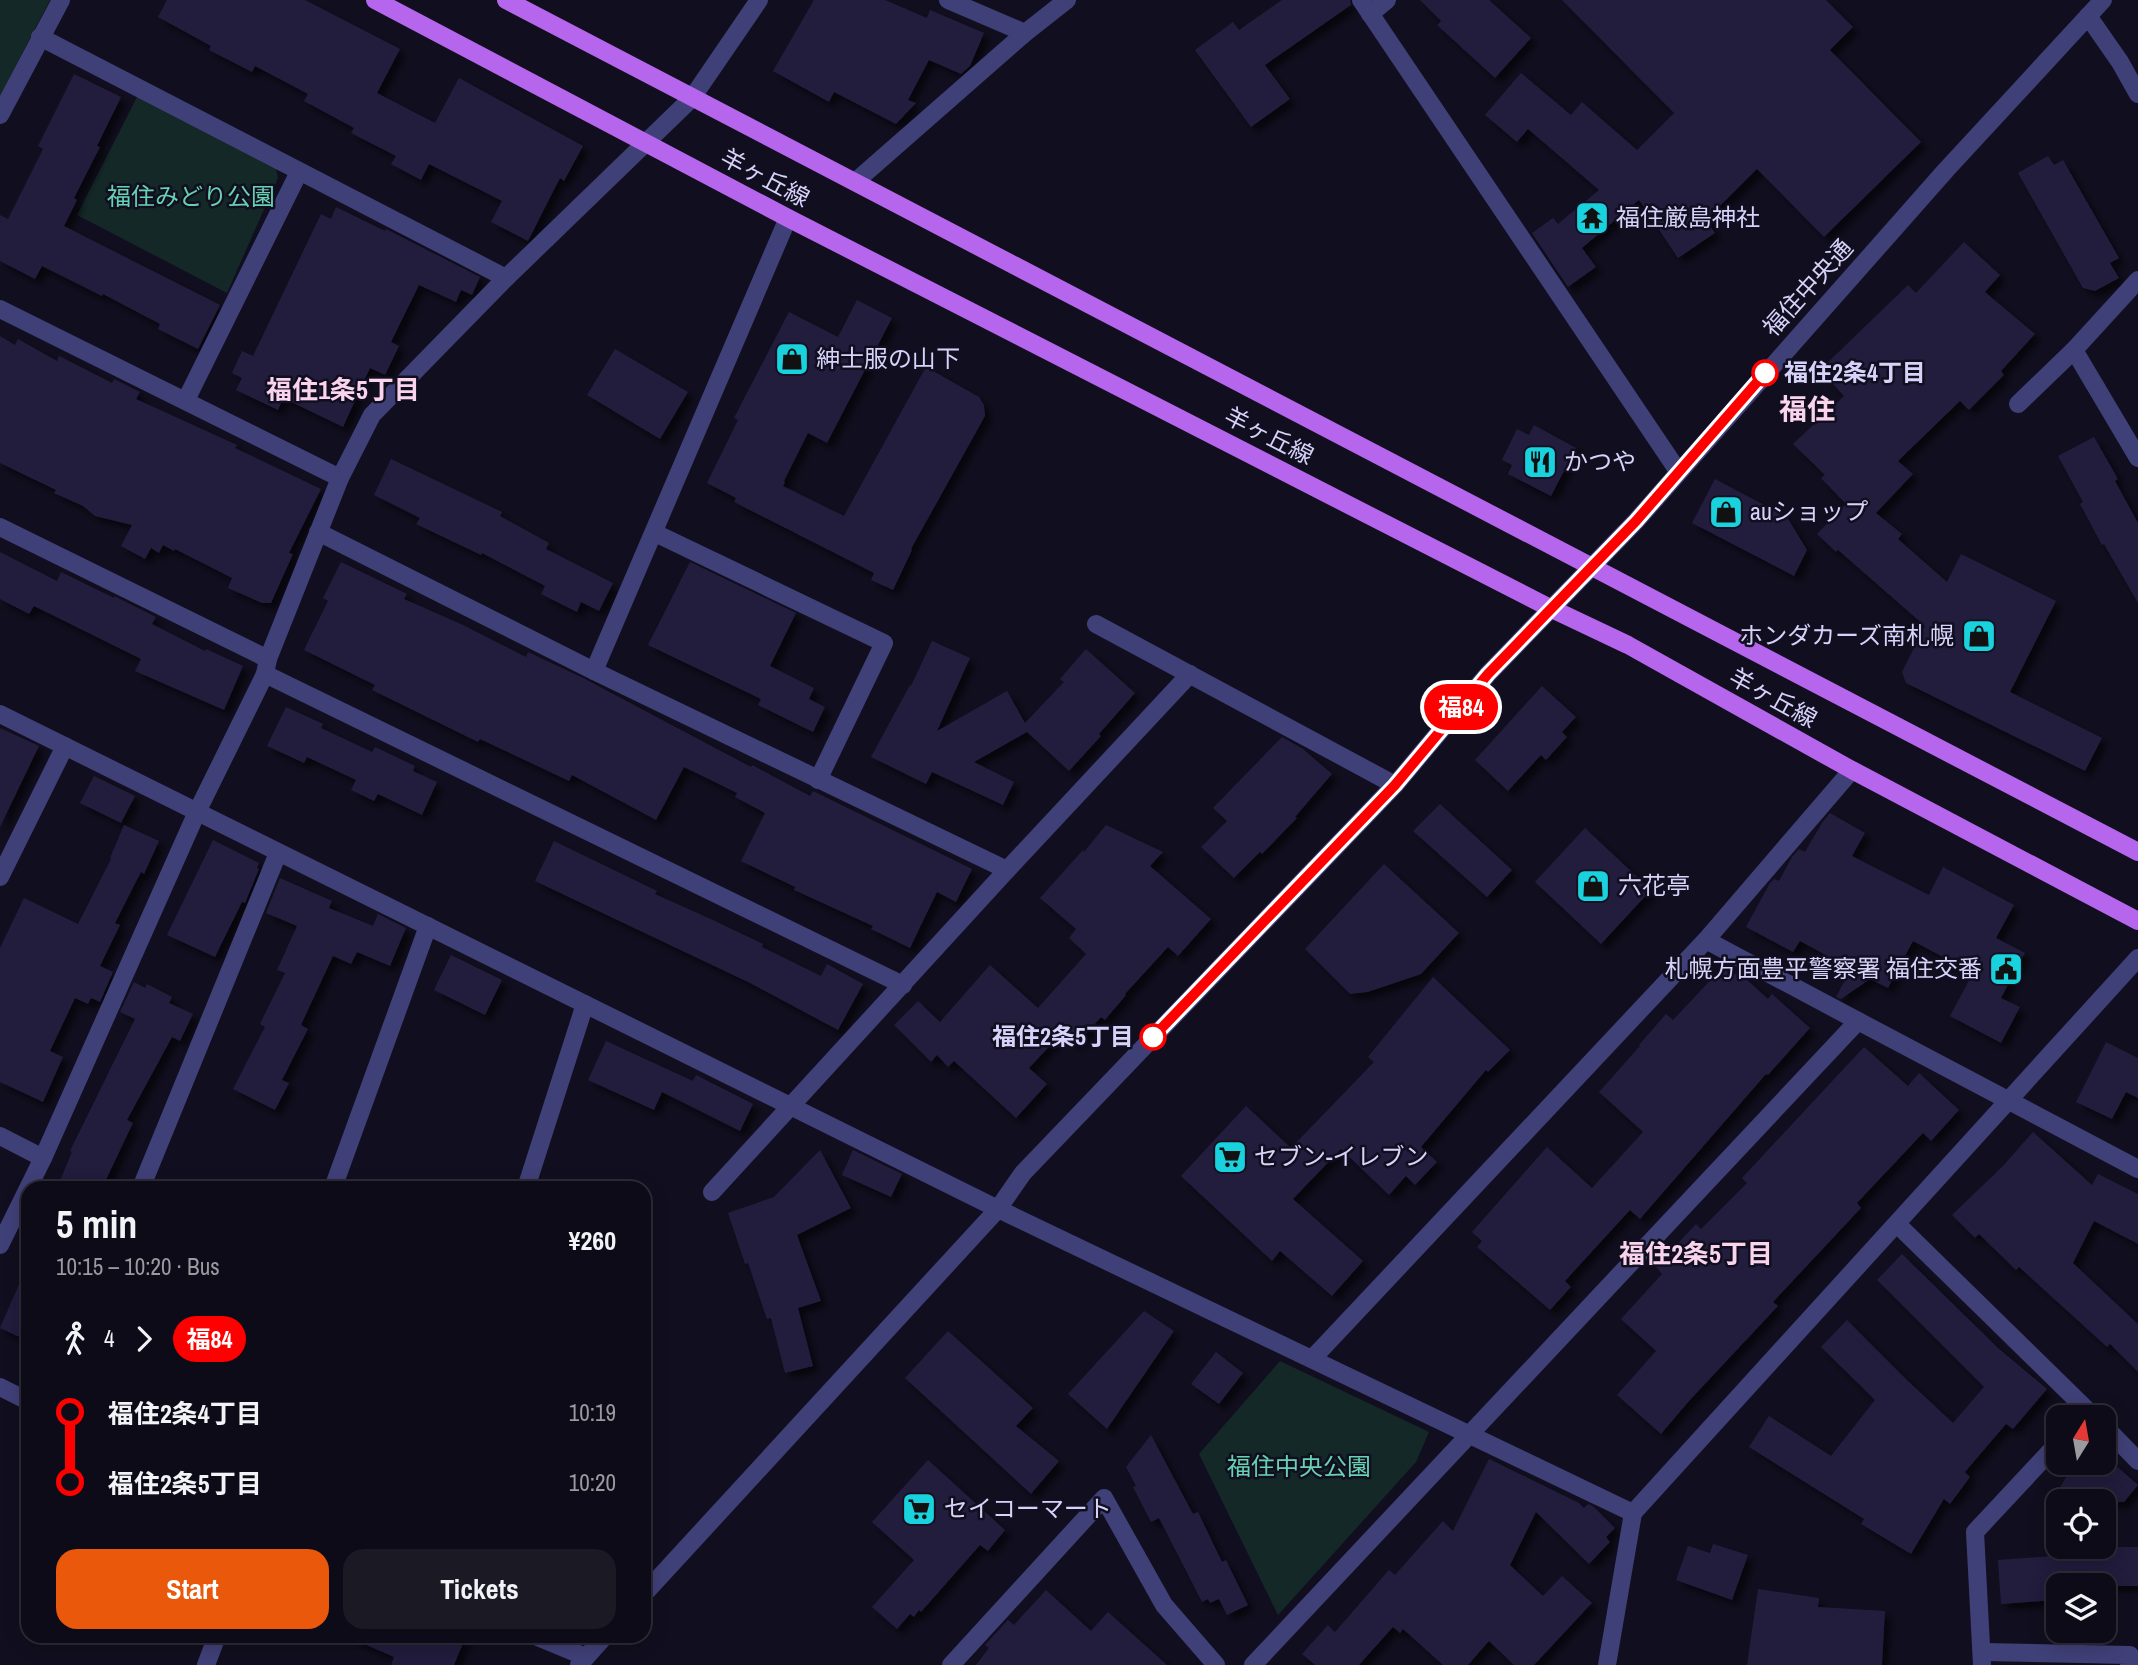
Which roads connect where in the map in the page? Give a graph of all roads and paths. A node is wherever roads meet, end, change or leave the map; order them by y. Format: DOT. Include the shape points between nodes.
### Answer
graph roads {
  1 [pos="61,0"];
  2 [pos="375,0"];
  3 [pos="506,0"];
  4 [pos="759,0"];
  5 [pos="948,0"];
  6 [pos="1066,0"];
  7 [pos="1387,0"];
  8 [pos="2103,0"];
  9 [pos="1365,7"];
  10 [pos="2088,16"];
  11 [pos="1025,33"];
  12 [pos="40,37"];
  13 [pos="2138,94"];
  14 [pos="692,98"];
  15 [pos="0,115"];
  16 [pos="646,142"];
  17 [pos="299,172"];
  18 [pos="855,182"];
  19 [pos="789,218"];
  20 [pos="506,278"];
  21 [pos="2138,280"];
  22 [pos="0,309"];
  23 [pos="2074,349"];
  24 [pos="186,400"];
  25 [pos="2018,404"];
  26 [pos="2138,458"];
  27 [pos="1678,471"];
  28 [pos="340,478"];
  29 [pos="0,527"];
  30 [pos="318,532"];
  31 [pos="655,533"];
  32 [pos="1590,566"];
  33 [pos="1550,608"];
  34 [pos="1096,624"];
  35 [pos="266,667"];
  36 [pos="594,671"];
  37 [pos="1190,674"];
  38 [pos="0,713"];
  39 [pos="65,746"];
  40 [pos="1852,770"];
  41 [pos="818,780"];
  42 [pos="1395,785"];
  43 [pos="197,812"];
  44 [pos="2138,852"];
  45 [pos="278,853"];
  46 [pos="1007,870"];
  47 [pos="0,877"];
  48 [pos="2138,920"];
  49 [pos="428,926"];
  50 [pos="1706,940"];
  51 [pos="2138,958"];
  52 [pos="903,985"];
  53 [pos="585,1004"];
  54 [pos="1858,1021"];
  55 [pos="2007,1101"];
  56 [pos="790,1105"];
  57 [pos="0,1136"];
  58 [pos="43,1158"];
  59 [pos="2138,1169"];
  60 [pos="32,1181"];
  61 [pos="144,1181"];
  62 [pos="336,1181"];
  63 [pos="528,1181"];
  64 [pos="712,1192"];
  65 [pos="21,1203"];
  66 [pos="998,1209"];
  67 [pos="1897,1224"];
  68 [pos="0,1245"];
  69 [pos="1312,1359"];
  70 [pos="0,1387"];
  71 [pos="21,1398"];
  72 [pos="2078,1405"];
  73 [pos="1471,1436"];
  74 [pos="2116,1438"];
  75 [pos="2046,1456"];
  76 [pos="2138,1461"];
  77 [pos="1633,1513"];
  78 [pos="651,1586"];
  79 [pos="214,1643"];
  80 [pos="548,1643"];
  81 [pos="599,1643"];
  82 [pos="1982,1659"];
  83 [pos="582,1661"];
  84 [pos="206,1665"];
  85 [pos="951,1665"];
  86 [pos="1216,1665"];
  87 [pos="1253,1665"];
  88 [pos="1607,1665"];
  89 [pos="2129,1665"];
  1 -- 12 [label="street"];
  2 -- 16 [label="main road, 羊ヶ丘線"];
  3 -- 14 [label="main road, 羊ヶ丘線"];
  4 -- 14 [label="street"];
  5 -- 11 [label="street"];
  6 -- 11 [label="street"];
  7 -- 9 [label="street"];
  8 -- 10 [label="street, 福住中央通"];
  9 -- 27 [label="street"];
  10 -- 13 [label="street"];
  10 -- 27 [label="street, 福住中央通"];
  11 -- 18 [label="street"];
  12 -- 15 [label="street"];
  12 -- 17 [label="street"];
  14 -- 16 [label="street"];
  14 -- 18 [label="main road, 羊ヶ丘線"];
  16 -- 19 [label="main road, 羊ヶ丘線"];
  16 -- 20 [label="street"];
  17 -- 20 [label="street"];
  17 -- 24 [label="street"];
  18 -- 32 [label="main road, 羊ヶ丘線"];
  19 -- 31 [label="street"];
  19 -- 33 [label="main road, 羊ヶ丘線"];
  20 -- 28 [label="street" via="372,415"];
  21 -- 23 [label="street"];
  22 -- 24 [label="street"];
  23 -- 25 [label="street"];
  23 -- 26 [label="street"];
  24 -- 28 [label="street"];
  27 -- 32 [label="street, 福住中央通"];
  28 -- 30 [label="street"];
  29 -- 35 [label="street"];
  30 -- 35 [label="street"];
  30 -- 36 [label="street"];
  31 -- 36 [label="street"];
  31 -- 41 [label="street" via="884,643"];
  32 -- 33 [label="street, 福住中央通"];
  32 -- 44 [label="main road, 羊ヶ丘線"];
  33 -- 40 [label="main road, 羊ヶ丘線" via="1628,645"];
  33 -- 42 [label="street, 福住中央通"];
  34 -- 37 [label="street"];
  35 -- 43 [label="street"];
  35 -- 52 [label="street"];
  36 -- 41 [label="street"];
  37 -- 42 [label="street"];
  37 -- 46 [label="street"];
  38 -- 39 [label="street"];
  39 -- 43 [label="street"];
  39 -- 47 [label="street"];
  40 -- 48 [label="main road, 羊ヶ丘線"];
  40 -- 50 [label="street"];
  41 -- 46 [label="street"];
  42 -- 66 [label="street, 福住中央通" via="1023,1172"];
  43 -- 45 [label="street"];
  43 -- 58 [label="street"];
  45 -- 49 [label="street"];
  45 -- 61 [label="street"];
  46 -- 52 [label="street"];
  49 -- 53 [label="street"];
  49 -- 62 [label="street"];
  50 -- 54 [label="street"];
  50 -- 69 [label="street"];
  51 -- 55 [label="street"];
  52 -- 56 [label="street"];
  53 -- 56 [label="street"];
  53 -- 63 [label="street"];
  54 -- 55 [label="street"];
  54 -- 73 [label="street"];
  55 -- 59 [label="street"];
  55 -- 67 [label="street"];
  56 -- 64 [label="street"];
  56 -- 66 [label="street"];
  57 -- 58 [label="street"];
  58 -- 60 [label="street"];
  65 -- 68 [label="street"];
  66 -- 69 [label="street"];
  66 -- 78 [label="street, 福住中央通"];
  67 -- 72 [label="street"];
  67 -- 77 [label="street"];
  69 -- 73 [label="street"];
  70 -- 71 [label="street"];
  73 -- 77 [label="street"];
  73 -- 87 [label="street"];
  74 -- 76 [label="street"];
  75 -- 82 [label="street" via="1975,1532"];
  77 -- 88 [label="street"];
  79 -- 84 [label="street"];
  80 -- 83 [label="street"];
  81 -- 83 [label="street"];
  82 -- 89 [label="street" via="2130,1655"];
  85 -- 86 [label="street" via="1104,1498 1164,1605"];
}
